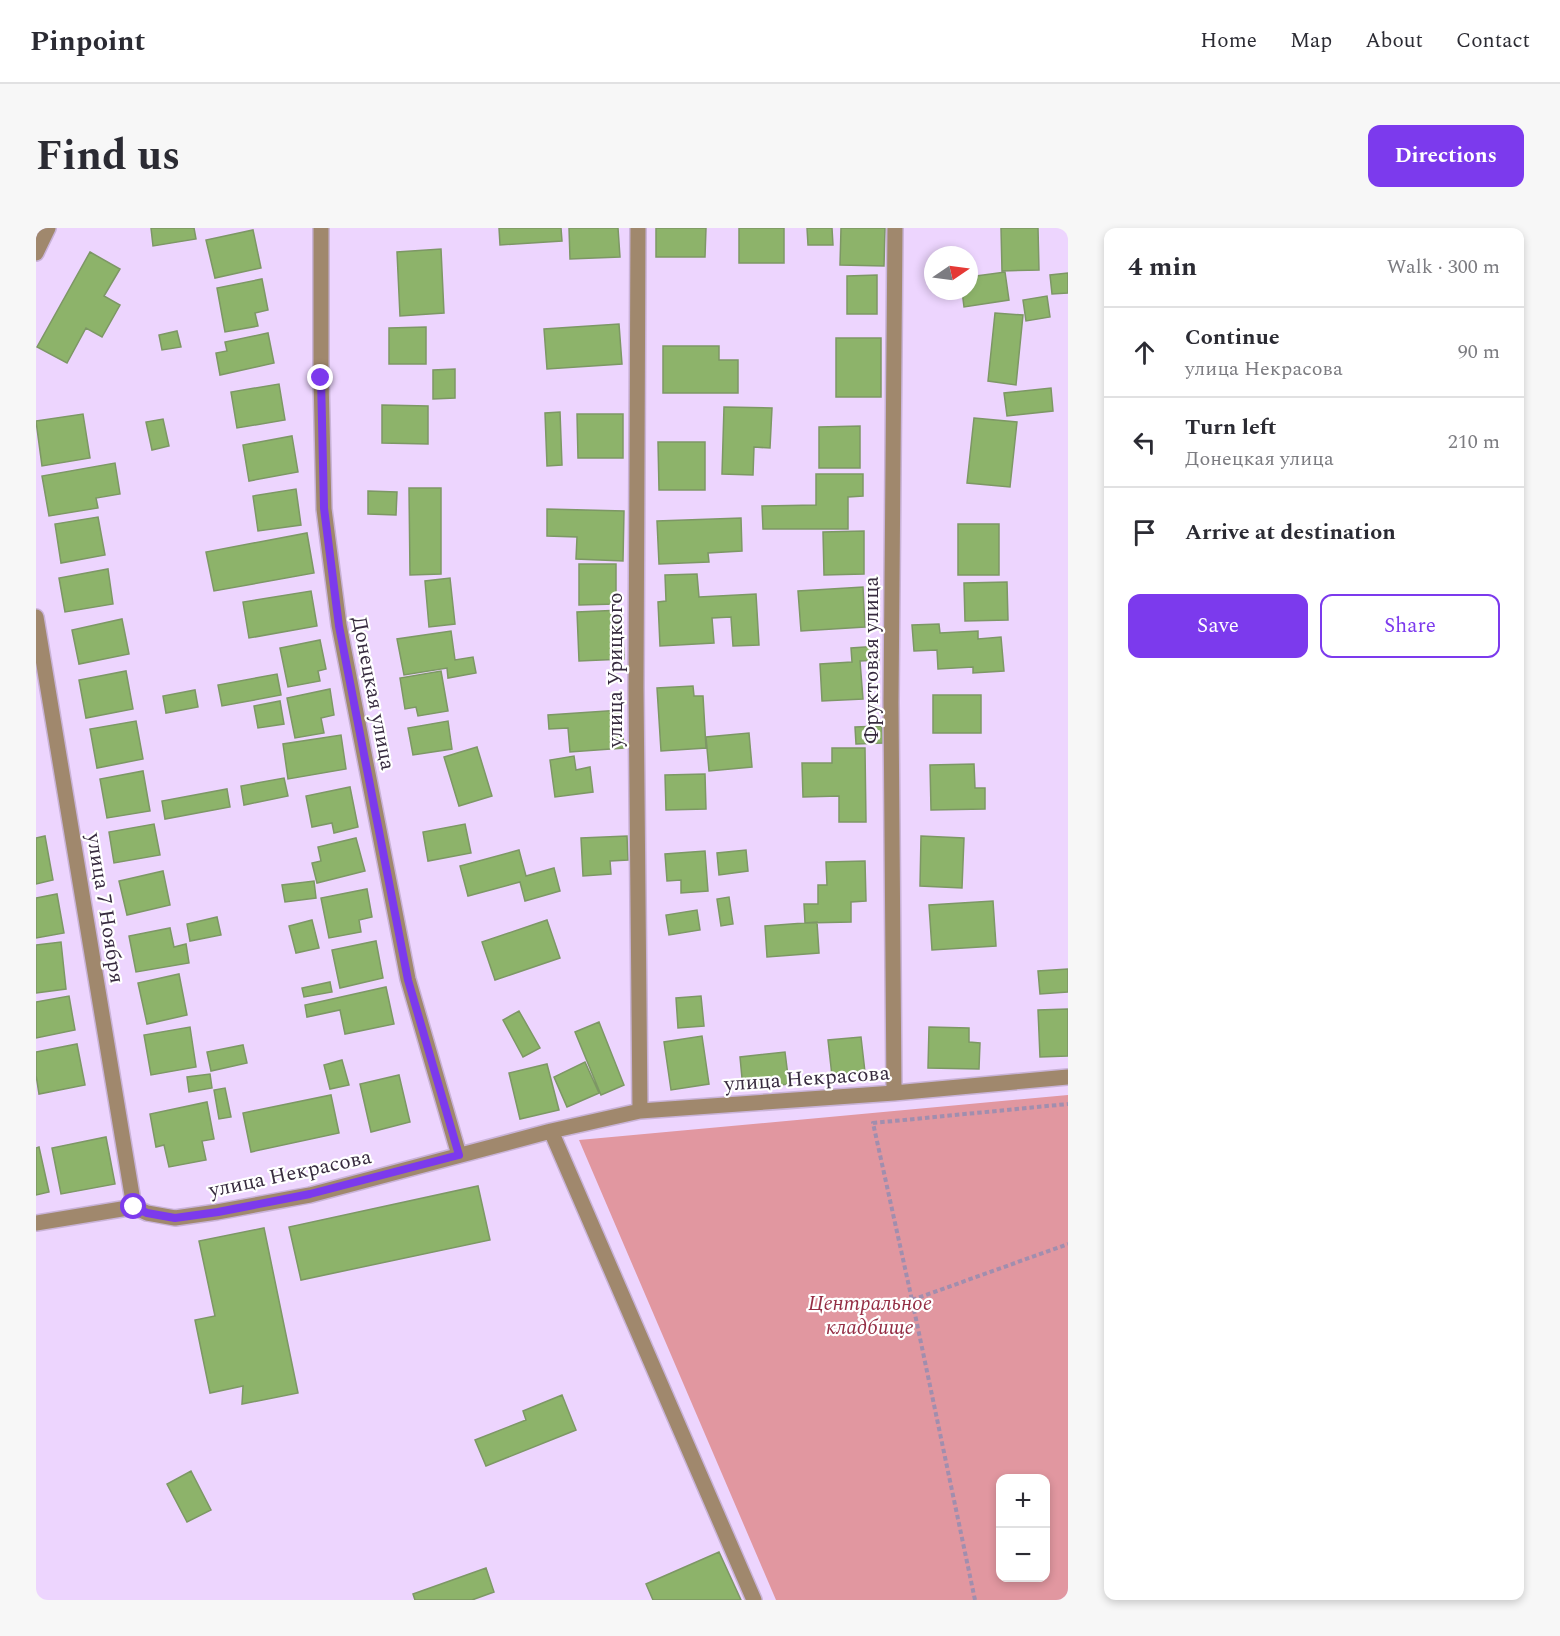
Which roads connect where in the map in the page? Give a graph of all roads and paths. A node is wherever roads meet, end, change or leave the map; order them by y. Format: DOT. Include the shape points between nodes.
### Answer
graph roads {
  1 [pos="48,228"];
  2 [pos="321,228"];
  3 [pos="638,228"];
  4 [pos="895,228"];
  5 [pos="36,253"];
  6 [pos="36,616"];
  7 [pos="1068,1077"];
  8 [pos="894,1093"];
  9 [pos="1068,1104"];
  10 [pos="640,1111"];
  11 [pos="551,1131"];
  12 [pos="459,1155"];
  13 [pos="134,1207"];
  14 [pos="36,1223"];
  15 [pos="1068,1244"];
  16 [pos="912,1300"];
  17 [pos="754,1600"];
  18 [pos="975,1600"];
  1 -- 5 [label="street"];
  2 -- 12 [label="street, Донецкая улица" via="324,508 339,626 408,980"];
  3 -- 10 [label="street, улица Урицкого" via="636,688"];
  4 -- 8 [label="street, Фруктовая улица" via="891,690"];
  6 -- 13 [label="street, улица 7 Ноября"];
  7 -- 8 [label="street, улица Некрасова"];
  8 -- 10 [label="street, улица Некрасова"];
  9 -- 16 [label="path" via="873,1123"];
  10 -- 11 [label="street, улица Некрасова"];
  11 -- 12 [label="street, улица Некрасова"];
  11 -- 17 [label="street"];
  12 -- 13 [label="street, улица Некрасова" via="310,1194 218,1212 175,1218"];
  13 -- 14 [label="street, улица Некрасова"];
  15 -- 16 [label="path"];
  16 -- 18 [label="path"];
}
